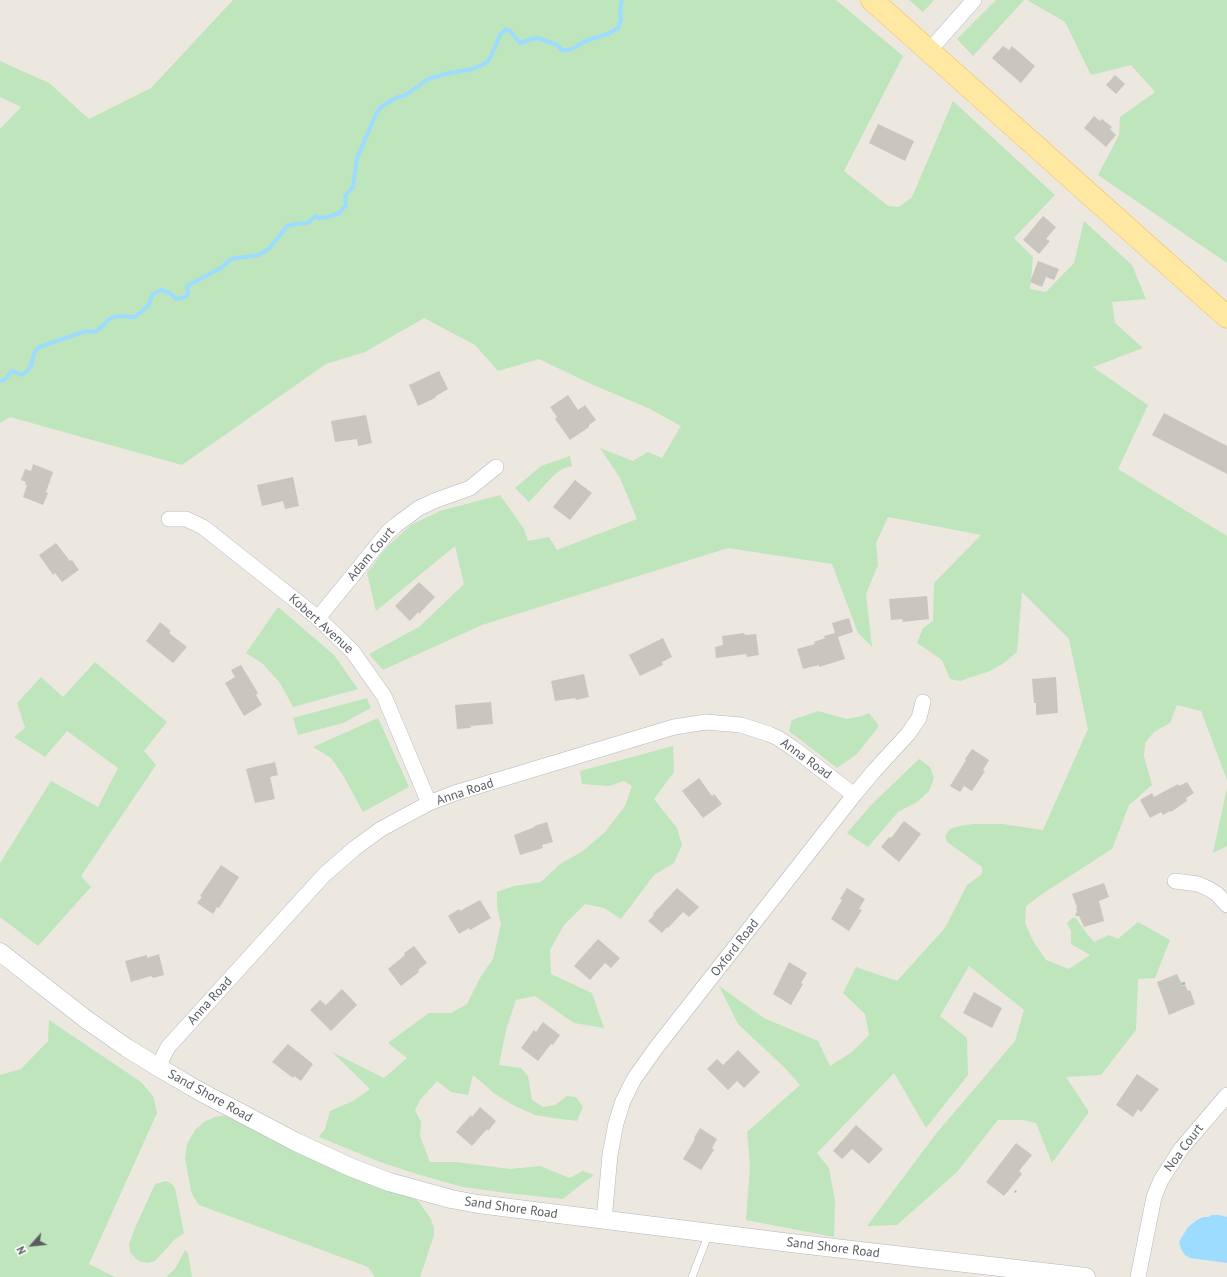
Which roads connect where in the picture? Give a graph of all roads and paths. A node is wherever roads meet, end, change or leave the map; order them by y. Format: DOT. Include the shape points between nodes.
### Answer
graph roads {
  1 [pos="872,0"];
  2 [pos="974,0"];
  3 [pos="929,51"];
  4 [pos="1227,317"];
  5 [pos="496,467"];
  6 [pos="169,519"];
  7 [pos="318,618"];
  8 [pos="923,702"];
  9 [pos="854,795"];
  10 [pos="429,804"];
  11 [pos="1175,881"];
  12 [pos="1227,905"];
  13 [pos="0,952"];
  14 [pos="158,1067"];
  15 [pos="1227,1095"];
  16 [pos="604,1220"];
  17 [pos="709,1232"];
  18 [pos="692,1277"];
  19 [pos="1086,1277"];
  20 [pos="1138,1277"];
  1 -- 3 [label="main road"];
  2 -- 3 [label="street"];
  3 -- 4 [label="main road"];
  5 -- 7 [label="street, Adam Court" via="470,488 419,508 396,525"];
  6 -- 7 [label="street, Kobert Avenue" via="186,519 203,527"];
  7 -- 10 [label="street, Kobert Avenue" via="353,652 379,687"];
  8 -- 9 [label="street, Oxford Road" via="919,718 908,734"];
  9 -- 10 [label="street, Anna Road" via="793,748 773,736 741,725 706,722 674,727 463,791"];
  9 -- 16 [label="street, Oxford Road" via="634,1079 616,1123 610,1155"];
  10 -- 14 [label="street, Anna Road" via="381,829 354,848 324,875 168,1047"];
  11 -- 12 [label="street" via="1209,888"];
  13 -- 14 [label="street, Sand Shore Road" via="87,1020"];
  14 -- 16 [label="street, Sand Shore Road" via="296,1142 389,1182 478,1204"];
  15 -- 20 [label="street, Noa Court" via="1181,1149 1161,1180 1154,1196"];
  16 -- 17 [label="street, Sand Shore Road"];
  17 -- 18 [label="lane"];
  17 -- 19 [label="street, Sand Shore Road"];
}
